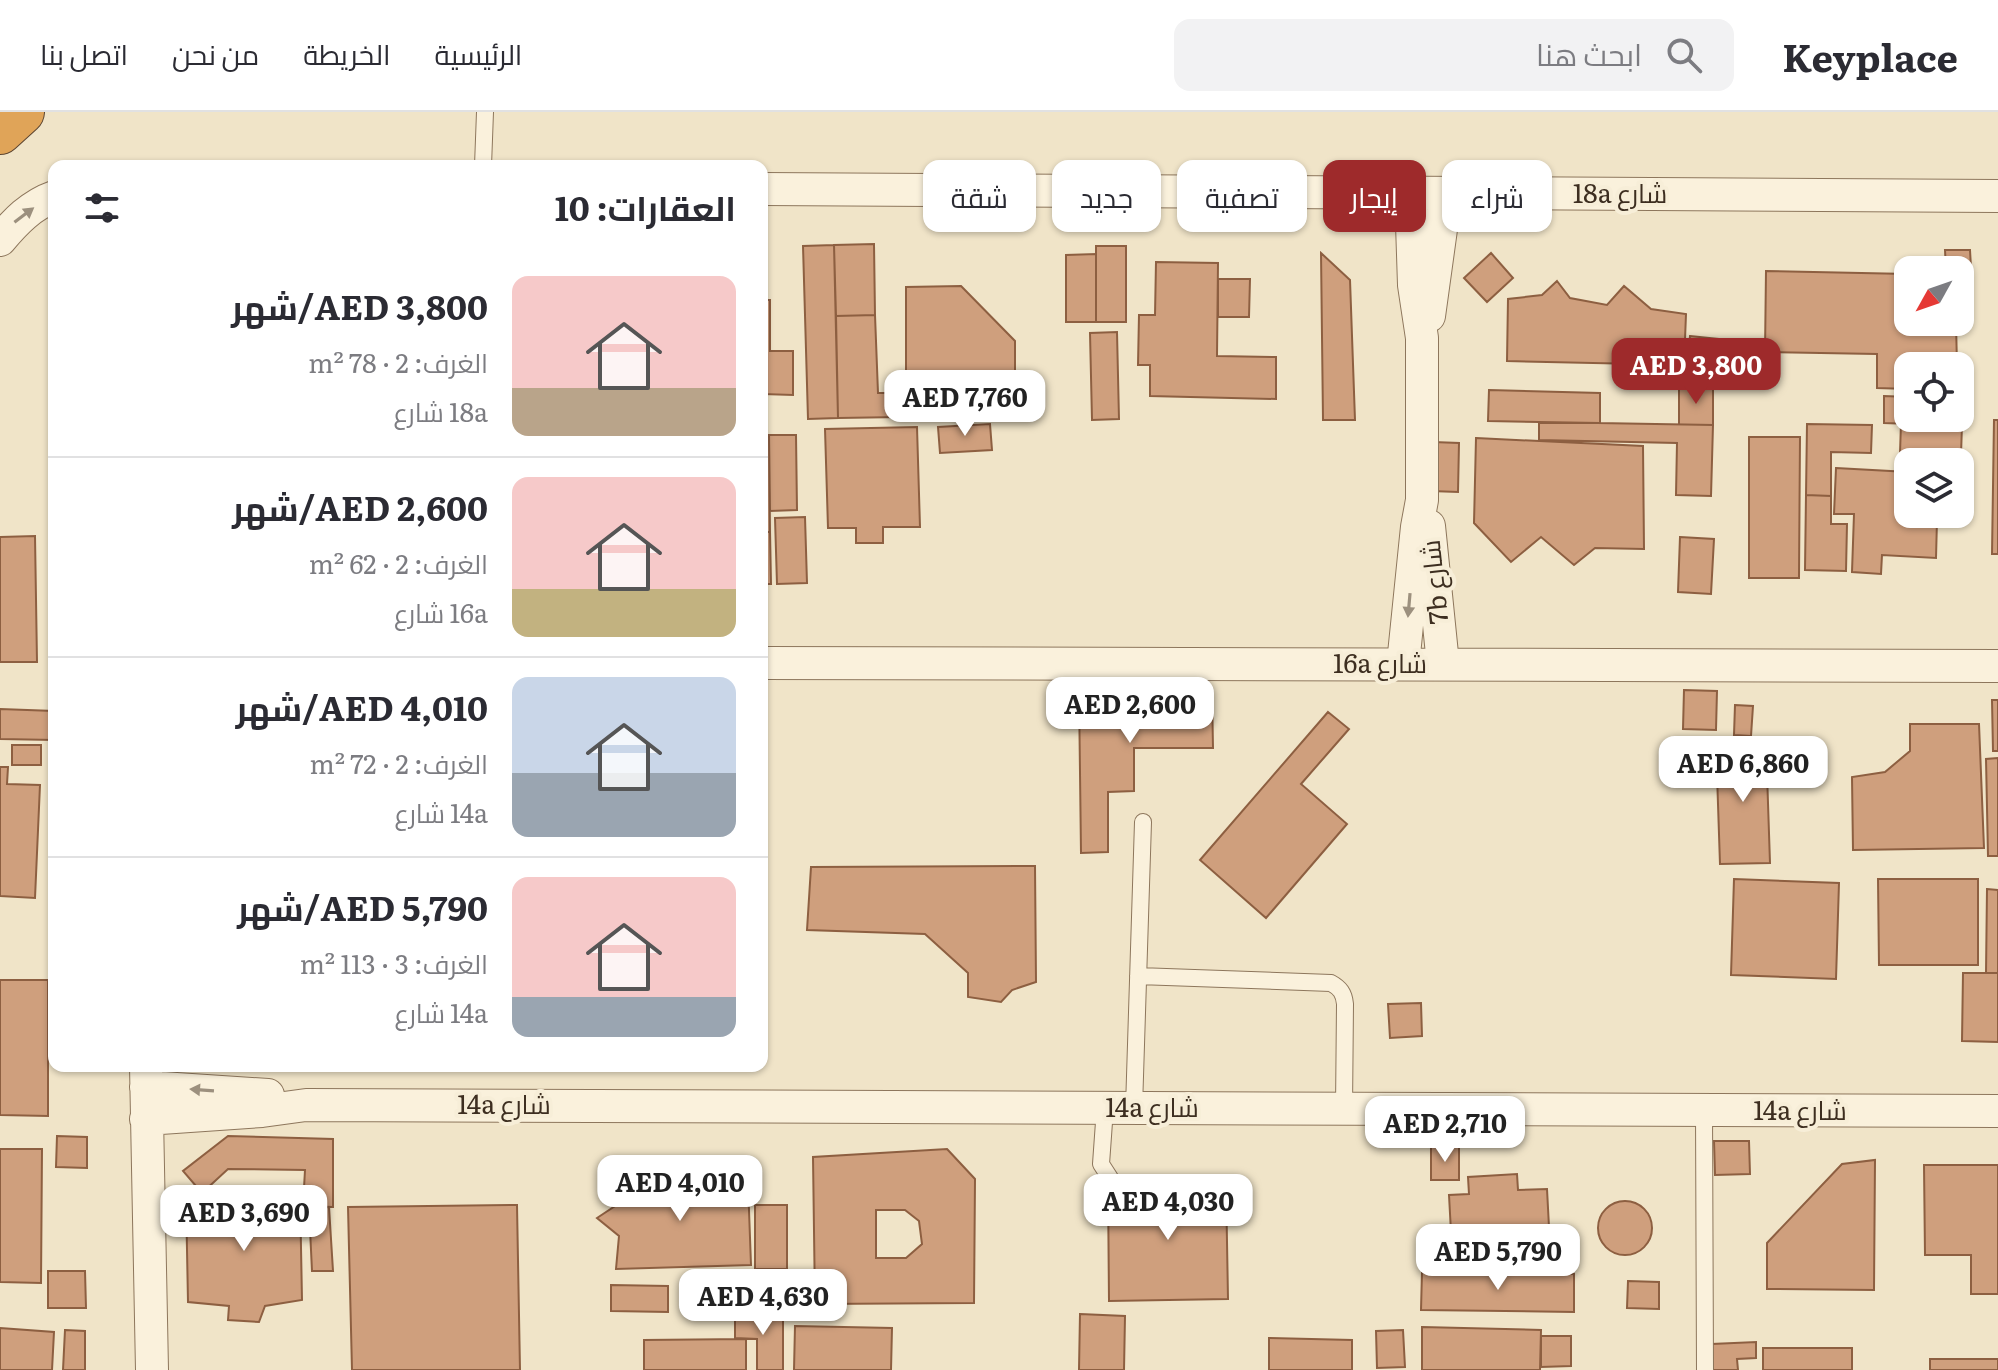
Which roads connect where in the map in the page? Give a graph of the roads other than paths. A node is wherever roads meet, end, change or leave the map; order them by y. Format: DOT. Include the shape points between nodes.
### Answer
graph roads {
  1 [pos="22,112"];
  2 [pos="485,112"];
  3 [pos="0,132"];
  4 [pos="483,160"];
  5 [pos="768,189"];
  6 [pos="1323,192"];
  7 [pos="1552,194"];
  8 [pos="1998,196"];
  9 [pos="48,199"];
  10 [pos="1442,225"];
  11 [pos="1412,232"];
  12 [pos="0,240"];
  13 [pos="1422,338"];
  14 [pos="1422,500"];
  15 [pos="768,663"];
  16 [pos="1403,664"];
  17 [pos="1443,664"];
  18 [pos="1998,666"];
  19 [pos="1143,822"];
  20 [pos="1138,976"];
  21 [pos="146,1076"];
  22 [pos="306,1105"];
  23 [pos="1120,1108"];
  24 [pos="1344,1109"];
  25 [pos="1704,1110"];
  26 [pos="1998,1111"];
  27 [pos="146,1119"];
  28 [pos="1110,1178"];
  29 [pos="152,1370"];
  30 [pos="1705,1370"];
  1 -- 3 [label="highway"];
  2 -- 4 [label="lane"];
  5 -- 6 [label="street, 18a شارع"];
  7 -- 8 [label="street, 18a شارع"];
  12 -- 9 [label="street, one-way" via="15,221"];
  10 -- 13 [label="street, 7b شارع"];
  11 -- 13 [label="street, 7b شارع"];
  13 -- 14 [label="street, 7b شارع"];
  14 -- 16 [label="street, 7b شارع, one-way"];
  14 -- 17 [label="street, 7b شارع" via="1434,558"];
  15 -- 16 [label="street, 16a شارع"];
  16 -- 17 [label="street, 16a شارع"];
  17 -- 18 [label="street, 16a شارع"];
  19 -- 20 [label="lane"];
  20 -- 23 [label="lane"];
  20 -- 24 [label="lane" via="1339,987 1345,1004"];
  22 -- 21 [label="street, 14a شارع, one-way"];
  21 -- 27 [label="street"];
  22 -- 23 [label="street, 14a شارع"];
  22 -- 27 [label="street, 14a شارع"];
  23 -- 24 [label="street, 14a شارع"];
  23 -- 28 [label="lane" via="1101,1164"];
  24 -- 25 [label="street, 14a شارع"];
  25 -- 26 [label="street, 14a شارع"];
  25 -- 30 [label="lane"];
  27 -- 29 [label="street"];
}
